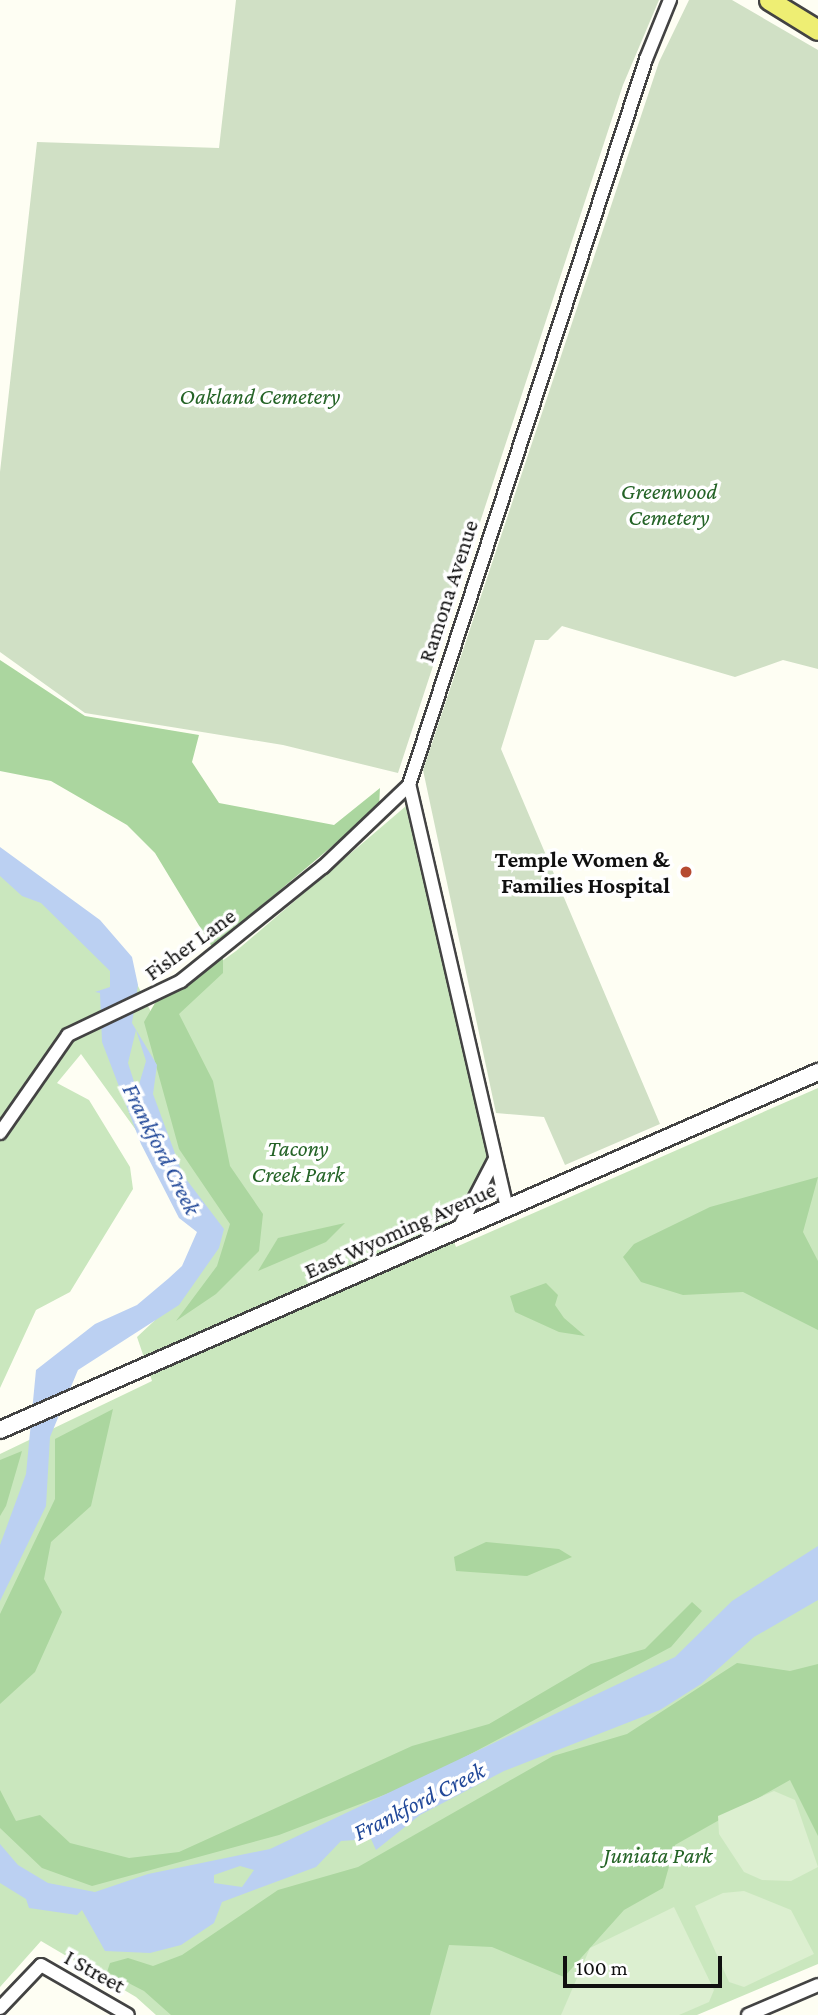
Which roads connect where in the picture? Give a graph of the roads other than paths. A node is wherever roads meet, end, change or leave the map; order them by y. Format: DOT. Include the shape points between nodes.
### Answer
graph roads {
  1 [pos="670,0"];
  2 [pos="769,0"];
  3 [pos="818,30"];
  4 [pos="409,785"];
  5 [pos="818,1072"];
  6 [pos="0,1133"];
  7 [pos="496,1158"];
  8 [pos="507,1208"];
  9 [pos="458,1230"];
  10 [pos="0,1430"];
  11 [pos="818,1985"];
  12 [pos="0,2008"];
  13 [pos="128,2015"];
  14 [pos="748,2015"];
  1 -- 4 [label="street, Ramona Avenue" via="629,110"];
  2 -- 3 [label="main road"];
  4 -- 6 [label="street, Fisher Lane" via="262,918 181,981 79,1029 56,1048"];
  4 -- 7 [label="street"];
  5 -- 8 [label="street, East Wyoming Avenue"];
  7 -- 8 [label="street"];
  7 -- 9 [label="street"];
  8 -- 9 [label="street, East Wyoming Avenue"];
  9 -- 10 [label="street, East Wyoming Avenue"];
  11 -- 14 [label="street"];
  12 -- 13 [label="street, I Street" via="41,1965"];
}
